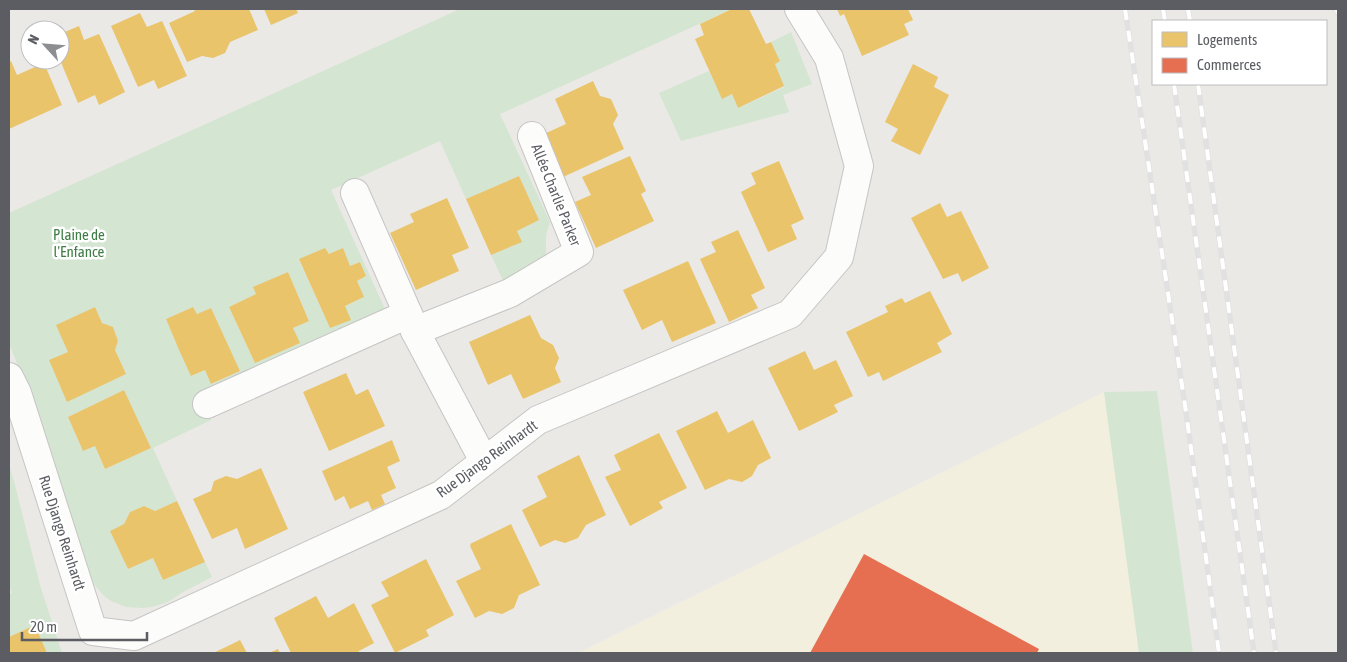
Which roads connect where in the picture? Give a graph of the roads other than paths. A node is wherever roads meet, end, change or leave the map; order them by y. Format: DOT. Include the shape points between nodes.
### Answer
graph roads {
  1 [pos="799,9"];
  2 [pos="532,136"];
  3 [pos="355,193"];
  4 [pos="412,322"];
  5 [pos="9,377"];
  6 [pos="207,404"];
  7 [pos="484,461"];
  8 [pos="95,642"];
  1 -- 7 [label="street, Rue Django Reinhardt" via="829,58 860,166 839,257 790,314 538,420"];
  2 -- 4 [label="street, Allée Charlie Parker" via="579,252 510,293"];
  3 -- 4 [label="street"];
  4 -- 6 [label="street, Allée Charlie Parker"];
  4 -- 7 [label="street"];
  5 -- 8 [label="street, Rue Django Reinhardt" via="17,393"];
  7 -- 8 [label="street, Rue Django Reinhardt" via="441,495 134,636"];
}
